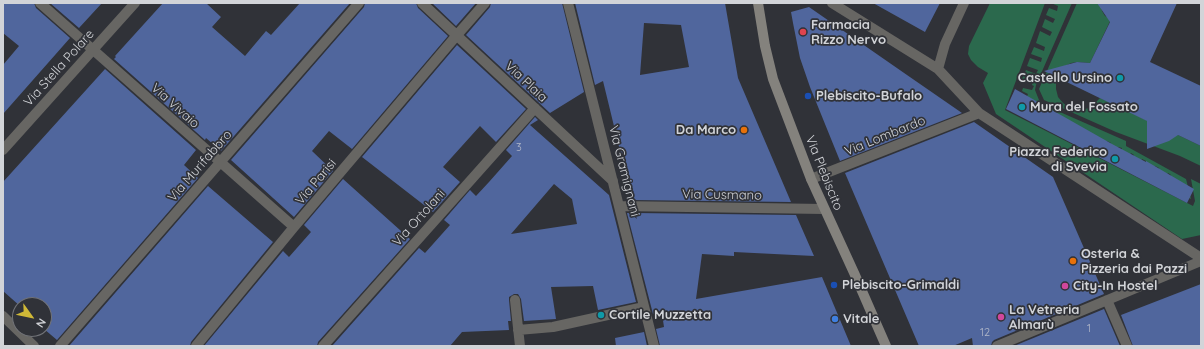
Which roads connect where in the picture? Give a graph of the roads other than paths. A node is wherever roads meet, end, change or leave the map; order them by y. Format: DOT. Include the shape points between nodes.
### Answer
graph roads {
  1 [pos="40,3"];
  2 [pos="134,3"];
  3 [pos="360,3"];
  4 [pos="422,3"];
  5 [pos="485,3"];
  6 [pos="568,3"];
  7 [pos="758,3"];
  8 [pos="832,3"];
  9 [pos="964,3"];
  10 [pos="457,35"];
  11 [pos="92,50"];
  12 [pos="938,69"];
  13 [pos="535,108"];
  14 [pos="979,113"];
  15 [pos="3,150"];
  16 [pos="220,163"];
  17 [pos="811,179"];
  18 [pos="613,181"];
  19 [pos="619,206"];
  20 [pos="824,209"];
  21 [pos="294,227"];
  22 [pos="1201,260"];
  23 [pos="515,300"];
  24 [pos="1107,300"];
  25 [pos="644,307"];
  26 [pos="3,316"];
  27 [pos="518,330"];
  28 [pos="34,346"];
  29 [pos="60,346"];
  30 [pos="196,346"];
  31 [pos="323,346"];
  32 [pos="520,346"];
  33 [pos="654,346"];
  34 [pos="886,346"];
  35 [pos="997,346"];
  36 [pos="1126,346"];
  1 -- 11 [label="street, Via Vivaio"];
  2 -- 11 [label="street, Via Stella Polare"];
  3 -- 16 [label="street, Via Murifabbro"];
  4 -- 10 [label="street, Via Plaia"];
  5 -- 10 [label="street, Via Parisi"];
  6 -- 18 [label="street, Via Gramignani"];
  7 -- 17 [label="main road, Via Plebiscito" via="773,79"];
  8 -- 12 [label="street"];
  9 -- 12 [label="street" via="945,44"];
  10 -- 13 [label="street, Via Plaia"];
  10 -- 21 [label="street, Via Parisi"];
  11 -- 15 [label="street, Via Stella Polare"];
  11 -- 16 [label="street, Via Vivaio"];
  12 -- 14 [label="street"];
  13 -- 18 [label="street, Via Plaia"];
  13 -- 31 [label="street, Via Ortolani"];
  14 -- 17 [label="street, Via Lombardo"];
  14 -- 22 [label="street"];
  16 -- 21 [label="street, Via Vivaio"];
  16 -- 29 [label="street, Via Murifabbro"];
  17 -- 20 [label="main road, Via Plebiscito"];
  18 -- 19 [label="street, Via Gramignani"];
  19 -- 20 [label="street, Via Cusmano"];
  19 -- 25 [label="street, Via Gramignani"];
  20 -- 34 [label="main road, Via Plebiscito"];
  21 -- 30 [label="street, Via Parisi"];
  22 -- 24 [label="street"];
  23 -- 27 [label="street"];
  24 -- 35 [label="street"];
  24 -- 36 [label="street"];
  25 -- 27 [label="street" via="554,327"];
  25 -- 33 [label="street, Via Gramignani"];
  26 -- 28 [label="street"];
  27 -- 32 [label="street"];
}
